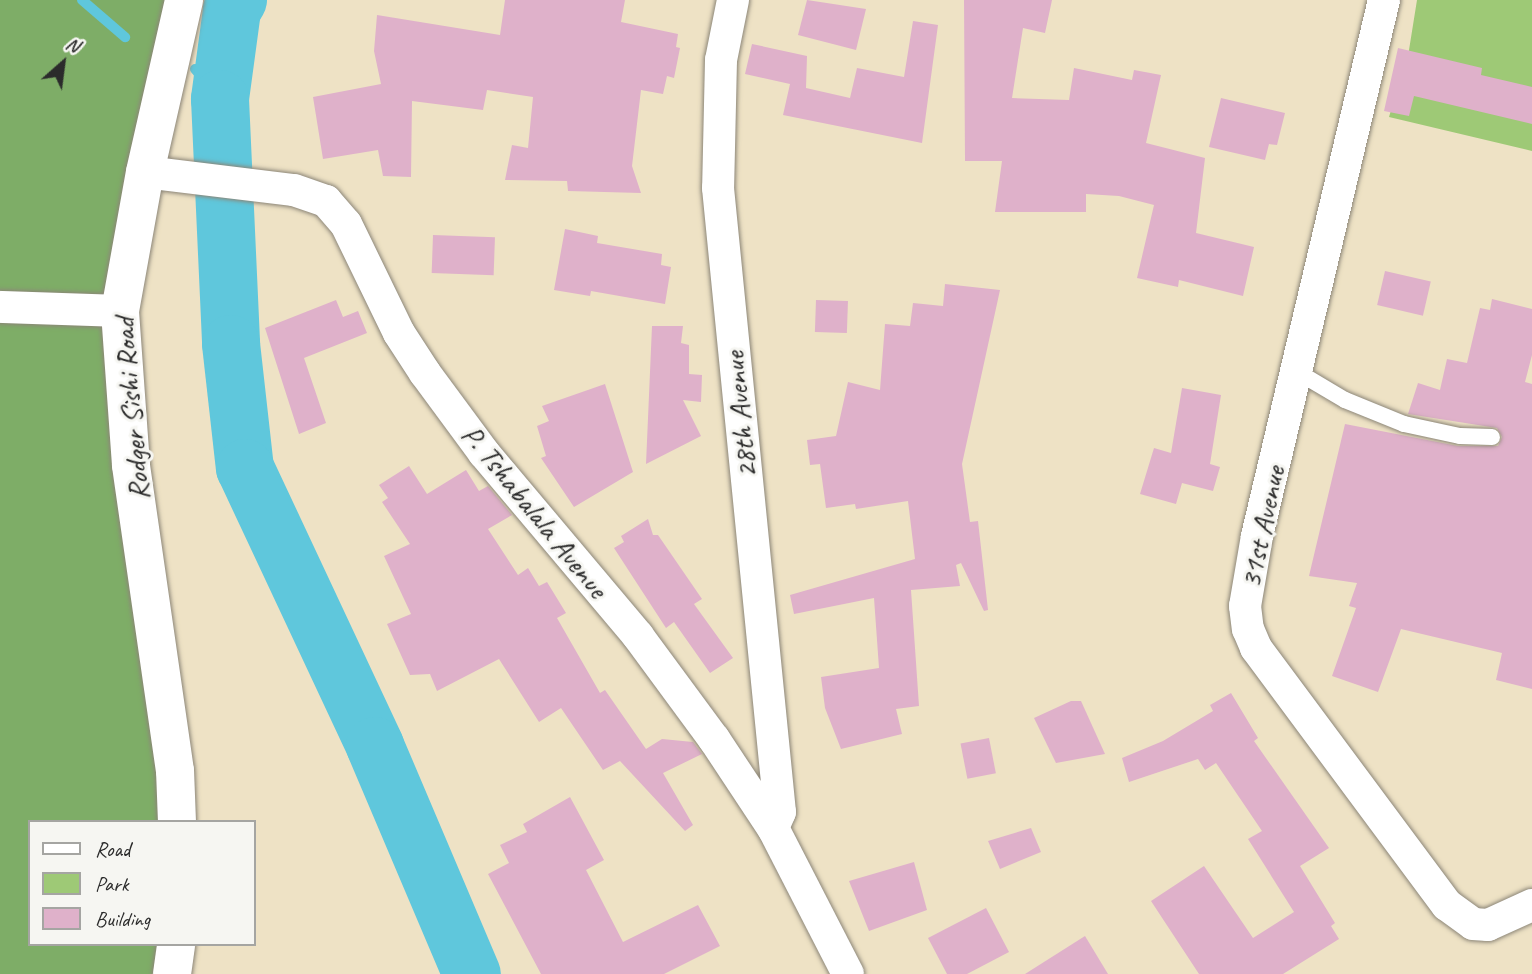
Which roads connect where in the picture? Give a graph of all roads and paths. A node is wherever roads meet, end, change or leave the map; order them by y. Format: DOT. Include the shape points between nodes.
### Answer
graph roads {
  1 [pos="184,0"];
  2 [pos="733,0"];
  3 [pos="1384,0"];
  4 [pos="145,172"];
  5 [pos="0,307"];
  6 [pos="120,312"];
  7 [pos="1296,371"];
  8 [pos="1492,437"];
  9 [pos="177,820"];
  10 [pos="773,828"];
  11 [pos="1532,905"];
  12 [pos="176,946"];
  13 [pos="172,974"];
  14 [pos="848,974"];
  1 -- 4 [label="street, Rodger Sishi Road"];
  2 -- 10 [label="street, 28th Avenue" via="719,84 718,188 780,812"];
  3 -- 7 [label="street, 31st Avenue"];
  4 -- 6 [label="street, Rodger Sishi Road"];
  4 -- 10 [label="street, P. Tshabalala Avenue" via="294,190 326,201 345,223 399,333 425,373 484,453 638,636"];
  5 -- 6 [label="street"];
  6 -- 9 [label="street, Rodger Sishi Road" via="131,465 175,771"];
  7 -- 8 [label="lane" via="1345,400 1404,424 1460,436"];
  7 -- 11 [label="street, 31st Avenue" via="1245,606 1256,649 1447,905 1472,924 1488,925"];
  10 -- 14 [label="street, P. Tshabalala Avenue"];
  12 -- 13 [label="street"];
}
